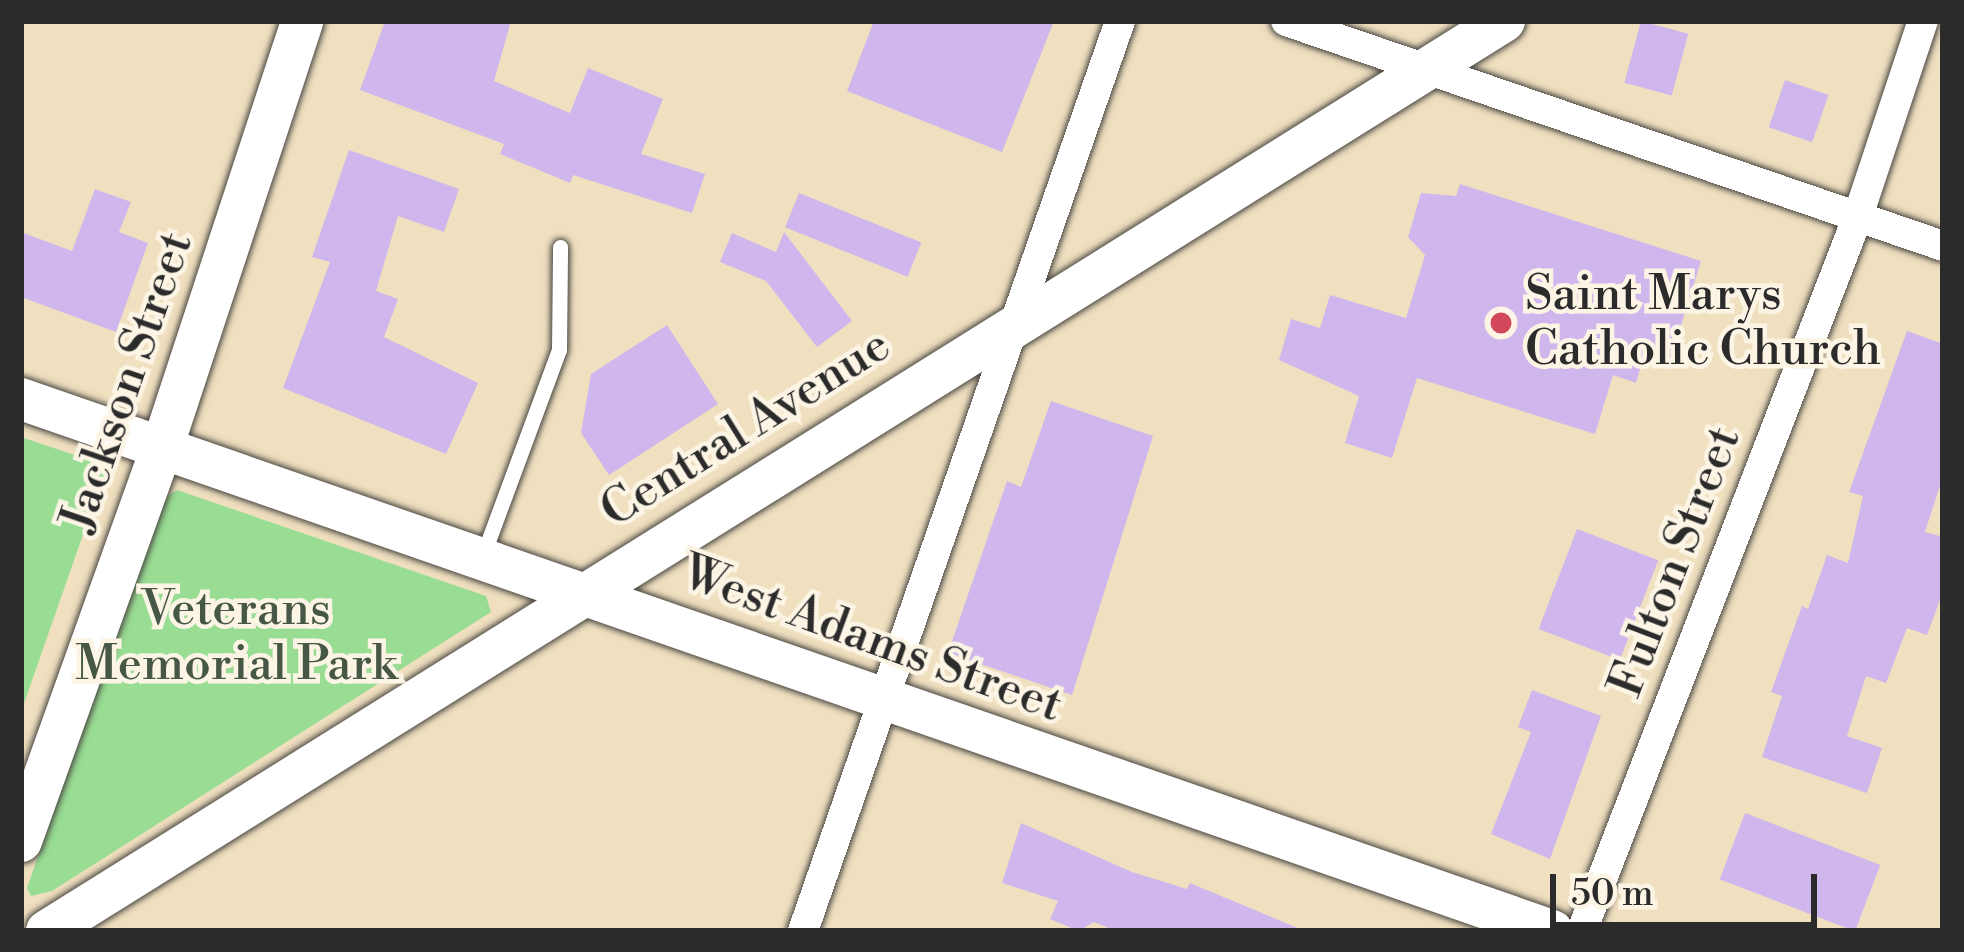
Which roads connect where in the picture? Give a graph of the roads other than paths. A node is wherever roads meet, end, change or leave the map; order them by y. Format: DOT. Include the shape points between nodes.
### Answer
graph roads {
  1 [pos="302,21"];
  2 [pos="1120,21"];
  3 [pos="1286,21"];
  4 [pos="1504,21"];
  5 [pos="1923,21"];
  6 [pos="1429,68"];
  7 [pos="1858,216"];
  8 [pos="1943,245"];
  9 [pos="560,248"];
  10 [pos="1015,322"];
  11 [pos="21,399"];
  12 [pos="162,448"];
  13 [pos="482,558"];
  14 [pos="581,592"];
  15 [pos="883,701"];
  16 [pos="21,841"];
  17 [pos="47,931"];
  18 [pos="802,931"];
  19 [pos="1552,931"];
  20 [pos="1582,931"];
  1 -- 12 [label="street, Jackson Street"];
  2 -- 10 [label="street"];
  3 -- 6 [label="street"];
  4 -- 6 [label="street, Central Avenue"];
  5 -- 7 [label="street, Fulton Street"];
  6 -- 7 [label="street"];
  6 -- 10 [label="street, Central Avenue"];
  7 -- 8 [label="street"];
  7 -- 20 [label="street, Fulton Street"];
  9 -- 13 [label="lane" via="559,350"];
  10 -- 14 [label="street, Central Avenue"];
  10 -- 15 [label="street"];
  11 -- 12 [label="street, West Adams Street"];
  12 -- 13 [label="street, West Adams Street"];
  12 -- 16 [label="street, Jackson Street"];
  13 -- 14 [label="street, West Adams Street"];
  14 -- 15 [label="street, West Adams Street"];
  14 -- 17 [label="street, Central Avenue"];
  15 -- 18 [label="street"];
  15 -- 19 [label="street, West Adams Street"];
}
